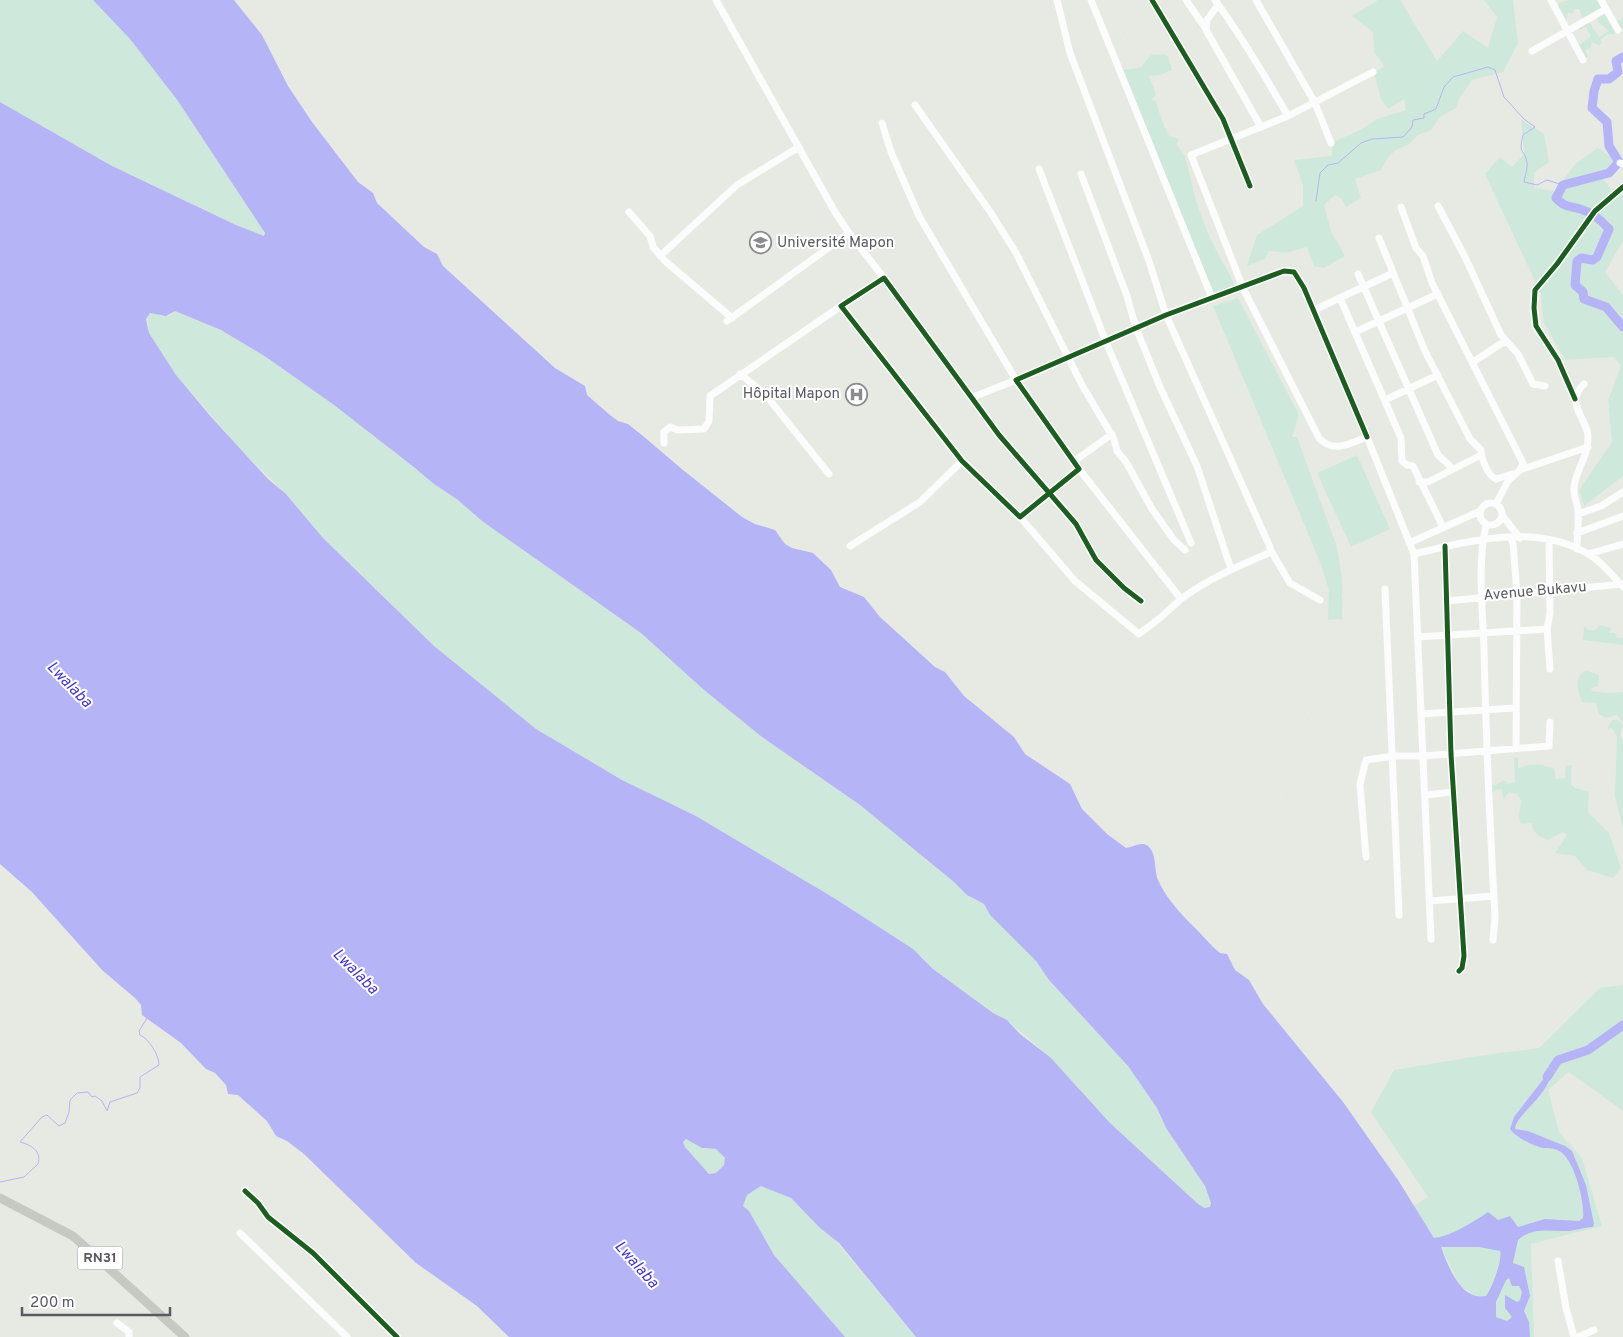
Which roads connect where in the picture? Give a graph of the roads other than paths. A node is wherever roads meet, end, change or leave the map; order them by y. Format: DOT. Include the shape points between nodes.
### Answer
graph roads {
  1 [pos="716,0"];
  2 [pos="1057,0"];
  3 [pos="1091,0"];
  4 [pos="1152,0"];
  5 [pos="1186,0"];
  6 [pos="1256,0"];
  7 [pos="1551,0"];
  8 [pos="1601,0"];
  9 [pos="1216,2"];
  10 [pos="1606,9"];
  11 [pos="1206,30"];
  12 [pos="1618,30"];
  13 [pos="1568,31"];
  14 [pos="1532,52"];
  15 [pos="1583,60"];
  16 [pos="1373,72"];
  17 [pos="1315,103"];
  18 [pos="915,105"];
  19 [pos="1288,116"];
  20 [pos="882,124"];
  21 [pos="1260,127"];
  22 [pos="1232,138"];
  23 [pos="1331,143"];
  24 [pos="799,146"];
  25 [pos="1039,169"];
  26 [pos="1081,174"];
  27 [pos="1250,186"];
  28 [pos="1623,187"];
  29 [pos="1401,206"];
  30 [pos="1438,206"];
  31 [pos="629,212"];
  32 [pos="849,233"];
  33 [pos="1378,238"];
  34 [pos="660,256"];
  35 [pos="1393,273"];
  36 [pos="1358,274"];
  37 [pos="884,278"];
  38 [pos="1364,287"];
  39 [pos="1243,288"];
  40 [pos="1438,294"];
  41 [pos="1212,298"];
  42 [pos="1340,298"];
  43 [pos="841,306"];
  44 [pos="1408,309"];
  45 [pos="1314,310"];
  46 [pos="1166,315"];
  47 [pos="1378,320"];
  48 [pos="1136,328"];
  49 [pos="1355,332"];
  50 [pos="1505,341"];
  51 [pos="1106,342"];
  52 [pos="1069,358"];
  53 [pos="1474,362"];
  54 [pos="740,374"];
  55 [pos="1438,375"];
  56 [pos="1016,380"];
  57 [pos="1584,384"];
  58 [pos="1545,386"];
  59 [pos="1408,389"];
  60 [pos="972,397"];
  61 [pos="1575,399"];
  62 [pos="1385,400"];
  63 [pos="1112,434"];
  64 [pos="1367,437"];
  65 [pos="664,443"];
  66 [pos="1588,447"];
  67 [pos="1481,455"];
  68 [pos="962,461"];
  69 [pos="1073,462"];
  70 [pos="1078,469"];
  71 [pos="1453,469"];
  72 [pos="1517,472"];
  73 [pos="829,474"];
  74 [pos="1419,482"];
  75 [pos="1623,492"];
  76 [pos="1050,493"];
  77 [pos="1496,504"];
  78 [pos="1480,511"];
  79 [pos="1578,514"];
  80 [pos="1502,516"];
  81 [pos="1623,516"];
  82 [pos="1020,517"];
  83 [pos="1489,525"];
  84 [pos="1442,527"];
  85 [pos="1577,533"];
  86 [pos="1506,537"];
  87 [pos="1483,538"];
  88 [pos="1520,538"];
  89 [pos="1549,540"];
  90 [pos="1409,542"];
  91 [pos="1191,543"];
  92 [pos="1623,544"];
  93 [pos="850,546"];
  94 [pos="1445,546"];
  95 [pos="1270,549"];
  96 [pos="1577,549"];
  97 [pos="1185,550"];
  98 [pos="1414,554"];
  99 [pos="1588,554"];
  100 [pos="1231,569"];
  101 [pos="1622,585"];
  102 [pos="1385,589"];
  103 [pos="1548,591"];
  104 [pos="1517,594"];
  105 [pos="1482,597"];
  106 [pos="1181,599"];
  107 [pos="1320,600"];
  108 [pos="1141,601"];
  109 [pos="1447,601"];
  110 [pos="1547,629"];
  111 [pos="1516,631"];
  112 [pos="1483,633"];
  113 [pos="1448,635"];
  114 [pos="1418,637"];
  115 [pos="1550,669"];
  116 [pos="1515,708"];
  117 [pos="1485,710"];
  118 [pos="1450,712"];
  119 [pos="1421,714"];
  120 [pos="1550,722"];
  121 [pos="1516,748"];
  122 [pos="1486,751"];
  123 [pos="1451,754"];
  124 [pos="1394,756"];
  125 [pos="1423,756"];
  126 [pos="1454,792"];
  127 [pos="1425,795"];
  128 [pos="1366,858"];
  129 [pos="1494,896"];
  130 [pos="1460,899"];
  131 [pos="1430,902"];
  132 [pos="1399,915"];
  133 [pos="1432,939"];
  134 [pos="1493,940"];
  135 [pos="1459,970"];
  136 [pos="245,1191"];
  137 [pos="0,1198"];
  138 [pos="240,1233"];
  139 [pos="1558,1261"];
  140 [pos="118,1324"];
  141 [pos="1594,1330"];
  142 [pos="129,1337"];
  143 [pos="185,1337"];
  144 [pos="347,1337"];
  145 [pos="397,1337"];
  146 [pos="1576,1337"];
  1 -- 24 [label="street"];
  2 -- 46 [label="street" via="1070,53 1149,261"];
  3 -- 41 [label="street"];
  4 -- 22 [label="street"];
  5 -- 11 [label="street"];
  6 -- 17 [label="street"];
  7 -- 13 [label="street"];
  8 -- 10 [label="street"];
  9 -- 11 [label="street"];
  9 -- 19 [label="street" via="1250,50"];
  10 -- 12 [label="street"];
  10 -- 13 [label="street"];
  11 -- 21 [label="street"];
  13 -- 14 [label="street"];
  13 -- 15 [label="street"];
  16 -- 17 [label="street"];
  17 -- 19 [label="street"];
  17 -- 23 [label="street"];
  18 -- 52 [label="street" via="992,213"];
  19 -- 21 [label="street"];
  20 -- 56 [label="street" via="919,216"];
  21 -- 22 [label="street"];
  22 -- 27 [label="street"];
  22 -- 39 [label="street" via="1195,152 1191,159"];
  24 -- 32 [label="street"];
  24 -- 34 [label="street" via="737,185"];
  25 -- 51 [label="street"];
  26 -- 48 [label="street"];
  28 -- 61 [label="street" via="1595,211 1535,290 1536,326 1558,360"];
  29 -- 40 [label="street"];
  30 -- 50 [label="street"];
  31 -- 34 [label="street" via="650,236"];
  32 -- 34 [label="street" via="729,319"];
  32 -- 37 [label="street"];
  33 -- 35 [label="street"];
  35 -- 38 [label="street"];
  35 -- 44 [label="street"];
  36 -- 38 [label="street"];
  37 -- 43 [label="street"];
  37 -- 60 [label="street"];
  38 -- 42 [label="street"];
  38 -- 47 [label="street"];
  39 -- 41 [label="street"];
  39 -- 45 [label="street" via="1284,271 1294,272"];
  39 -- 64 [label="street" via="1319,438 1330,446 1342,446"];
  40 -- 44 [label="street"];
  40 -- 53 [label="street"];
  41 -- 46 [label="street"];
  42 -- 45 [label="street"];
  42 -- 49 [label="street"];
  43 -- 54 [label="street"];
  43 -- 68 [label="street"];
  44 -- 47 [label="street"];
  44 -- 55 [label="street"];
  45 -- 64 [label="street"];
  46 -- 48 [label="street"];
  46 -- 95 [label="street"];
  47 -- 49 [label="street"];
  47 -- 59 [label="street"];
  48 -- 51 [label="street"];
  48 -- 100 [label="street" via="1197,466"];
  49 -- 62 [label="street"];
  50 -- 53 [label="street"];
  50 -- 58 [label="street" via="1518,354 1533,384"];
  51 -- 52 [label="street"];
  51 -- 91 [label="street"];
  52 -- 56 [label="street"];
  52 -- 63 [label="street"];
  53 -- 72 [label="street" via="1523,463"];
  54 -- 65 [label="street" via="710,396 709,421 704,429 678,430 670,427 664,432"];
  54 -- 73 [label="street" via="764,393"];
  55 -- 59 [label="street"];
  55 -- 67 [label="street"];
  56 -- 60 [label="street"];
  56 -- 69 [label="street"];
  57 -- 61 [label="street" via="1575,394"];
  59 -- 62 [label="street"];
  59 -- 71 [label="street" via="1438,455"];
  60 -- 76 [label="street" via="999,435"];
  61 -- 66 [label="street" via="1588,431"];
  62 -- 74 [label="street" via="1402,440 1402,461 1413,466"];
  63 -- 69 [label="street"];
  63 -- 97 [label="street" via="1117,451 1152,510"];
  64 -- 90 [label="street"];
  66 -- 72 [label="street"];
  66 -- 79 [label="street" via="1573,489"];
  67 -- 71 [label="street"];
  67 -- 72 [label="street" via="1493,479"];
  68 -- 82 [label="street"];
  68 -- 93 [label="street" via="920,502"];
  69 -- 70 [label="street"];
  70 -- 76 [label="street"];
  70 -- 106 [label="street"];
  71 -- 74 [label="street"];
  72 -- 77 [label="street" via="1508,481"];
  74 -- 84 [label="street"];
  75 -- 79 [label="street" via="1601,506"];
  76 -- 82 [label="street"];
  76 -- 108 [label="street" via="1076,524 1096,560"];
  77 -- 78 [label="street" via="1486,504"];
  77 -- 80 [label="street"];
  78 -- 83 [label="street" via="1480,519"];
  78 -- 84 [label="street"];
  79 -- 85 [label="street"];
  80 -- 83 [label="street" via="1498,522"];
  80 -- 88 [label="street"];
  81 -- 85 [label="street"];
  82 -- 106 [label="street" via="1075,580 1139,634"];
  83 -- 86 [label="street"];
  83 -- 87 [label="street"];
  84 -- 90 [label="street"];
  85 -- 96 [label="street"];
  86 -- 87 [label="street"];
  86 -- 88 [label="street"];
  86 -- 104 [label="street" via="1513,544"];
  87 -- 94 [label="street"];
  87 -- 105 [label="street"];
  88 -- 89 [label="street"];
  89 -- 96 [label="street"];
  89 -- 103 [label="street"];
  90 -- 98 [label="street"];
  92 -- 99 [label="street"];
  94 -- 98 [label="street"];
  94 -- 109 [label="street"];
  95 -- 100 [label="street" via="1269,553"];
  95 -- 107 [label="street" via="1290,583"];
  96 -- 99 [label="street"];
  98 -- 114 [label="street"];
  99 -- 101 [label="street"];
  100 -- 106 [label="street"];
  101 -- 103 [label="street, Avenue Bukavu"];
  102 -- 124 [label="street"];
  103 -- 104 [label="street, Avenue Bukavu"];
  103 -- 110 [label="street" via="1550,613"];
  104 -- 105 [label="street, Avenue Bukavu"];
  104 -- 111 [label="street"];
  105 -- 109 [label="street, Avenue Bukavu"];
  105 -- 112 [label="street"];
  109 -- 113 [label="street"];
  110 -- 111 [label="street"];
  110 -- 115 [label="street"];
  111 -- 112 [label="street"];
  111 -- 116 [label="street"];
  112 -- 113 [label="street"];
  112 -- 117 [label="street"];
  113 -- 114 [label="street"];
  113 -- 118 [label="street"];
  114 -- 119 [label="street"];
  116 -- 117 [label="street"];
  116 -- 121 [label="street"];
  117 -- 118 [label="street"];
  117 -- 122 [label="street"];
  118 -- 119 [label="street"];
  118 -- 123 [label="street"];
  119 -- 125 [label="street"];
  120 -- 121 [label="street" via="1550,746"];
  121 -- 122 [label="street"];
  122 -- 123 [label="street"];
  122 -- 129 [label="street"];
  123 -- 125 [label="street"];
  123 -- 126 [label="street"];
  124 -- 125 [label="street"];
  124 -- 128 [label="street" via="1364,762 1360,784"];
  124 -- 132 [label="street"];
  125 -- 127 [label="street"];
  126 -- 127 [label="street"];
  126 -- 130 [label="street"];
  127 -- 131 [label="street"];
  129 -- 130 [label="street"];
  129 -- 134 [label="street"];
  130 -- 131 [label="street"];
  130 -- 135 [label="street" via="1464,956"];
  131 -- 133 [label="street"];
  136 -- 145 [label="street" via="268,1218 314,1253"];
  137 -- 143 [label="main road, RN31" via="73,1236"];
  138 -- 144 [label="street"];
  139 -- 146 [label="street" via="1566,1308"];
  140 -- 142 [label="street" via="129,1332"];
  141 -- 146 [label="street"];
}
